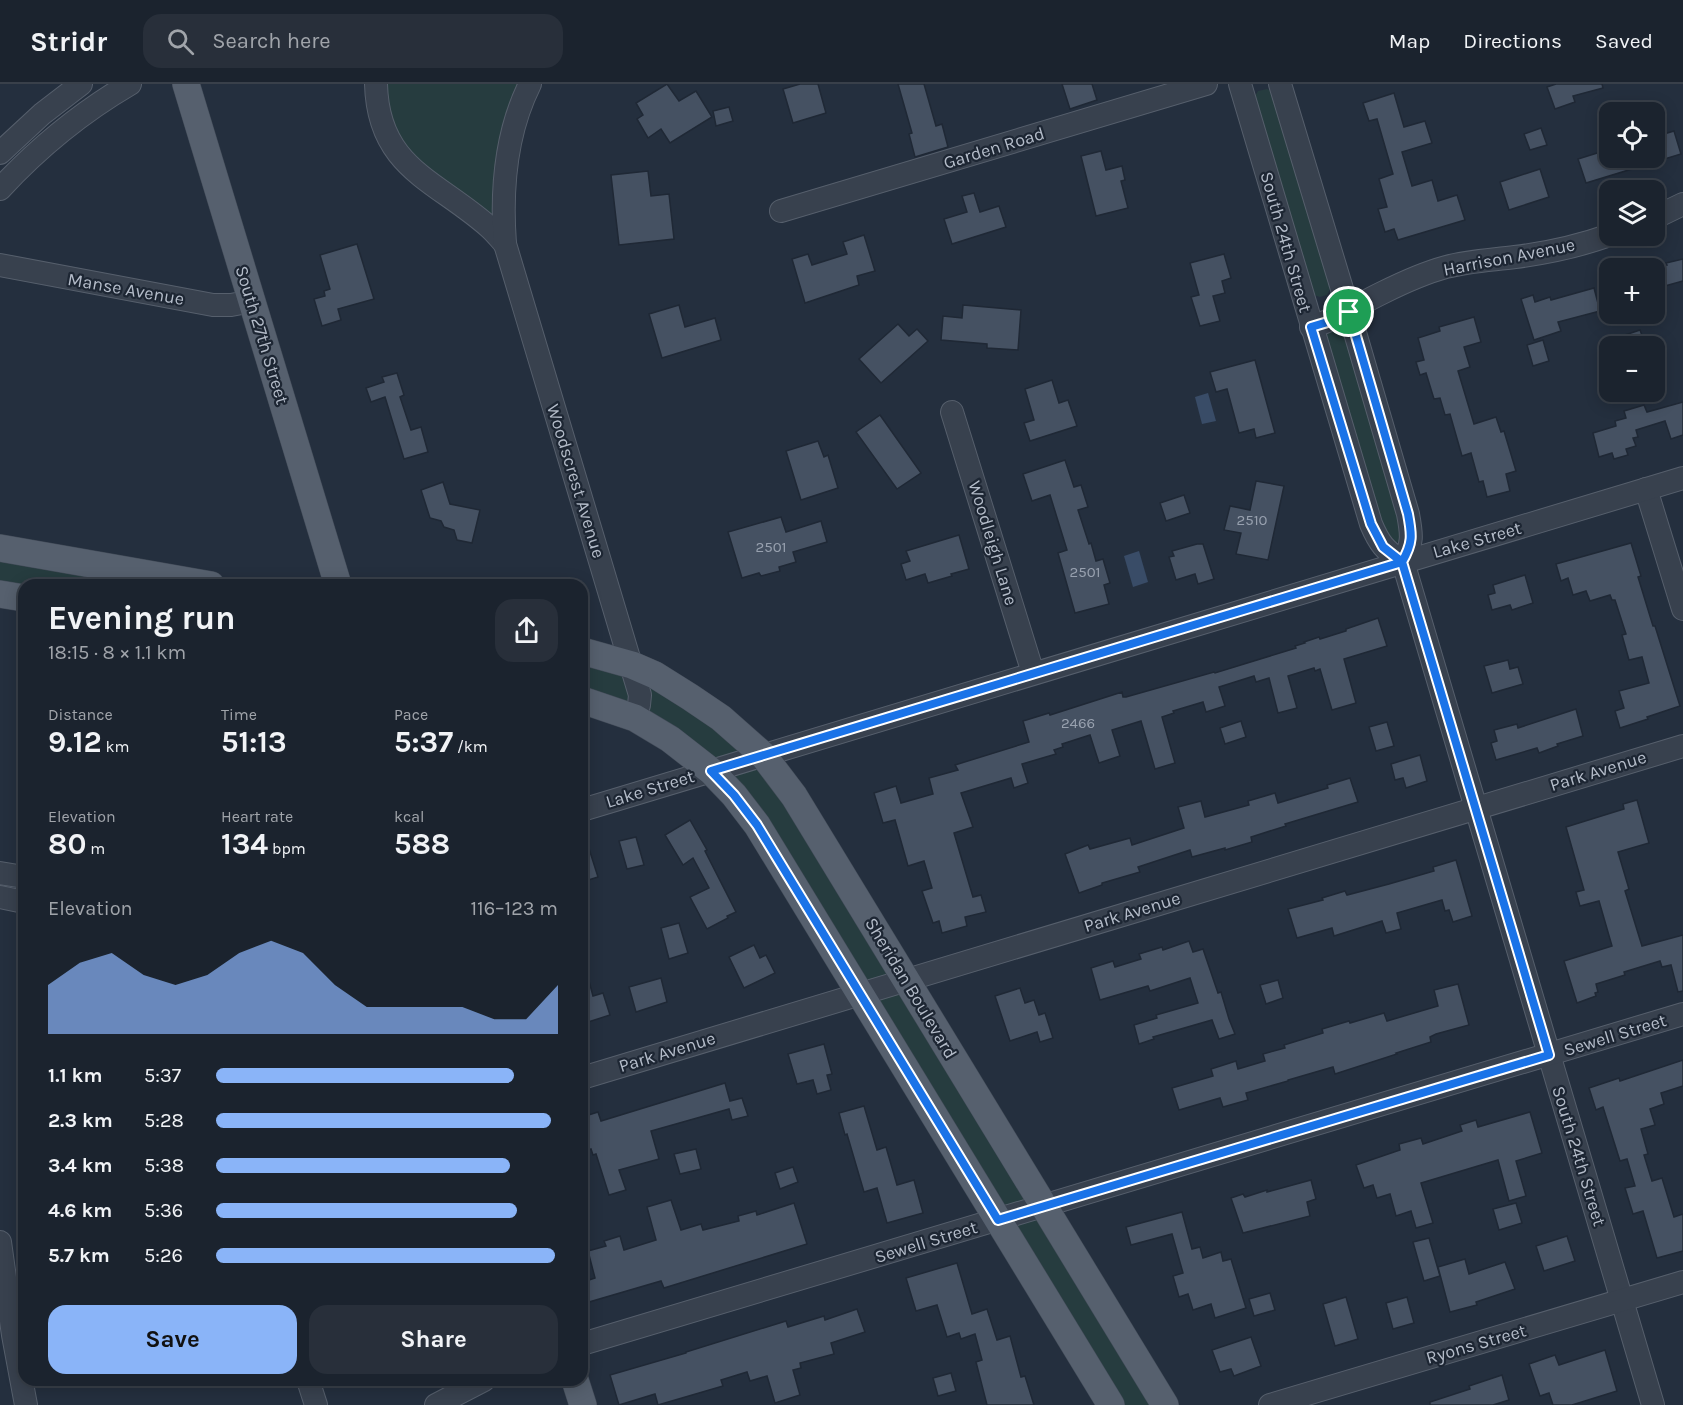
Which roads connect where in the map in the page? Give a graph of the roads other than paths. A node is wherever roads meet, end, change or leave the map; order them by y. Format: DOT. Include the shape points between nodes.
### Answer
graph roads {
  1 [pos="81,84"];
  2 [pos="130,84"];
  3 [pos="186,84"];
  4 [pos="376,84"];
  5 [pos="530,84"];
  6 [pos="1206,84"];
  7 [pos="1240,84"];
  8 [pos="1280,84"];
  9 [pos="0,153"];
  10 [pos="0,189"];
  11 [pos="1683,204"];
  12 [pos="781,212"];
  13 [pos="1665,213"];
  14 [pos="1599,238"];
  15 [pos="505,244"];
  16 [pos="0,266"];
  17 [pos="252,301"];
  18 [pos="1349,312"];
  19 [pos="1311,327"];
  20 [pos="952,412"];
  21 [pos="1683,478"];
  22 [pos="1646,489"];
  23 [pos="0,548"];
  24 [pos="1402,562"];
  25 [pos="177,579"];
  26 [pos="336,579"];
  27 [pos="0,594"];
  28 [pos="18,597"];
  29 [pos="1683,609"];
  30 [pos="588,653"];
  31 [pos="632,665"];
  32 [pos="1033,673"];
  33 [pos="588,702"];
  34 [pos="635,718"];
  35 [pos="1683,746"];
  36 [pos="763,755"];
  37 [pos="711,771"];
  38 [pos="588,808"];
  39 [pos="1476,808"];
  40 [pos="0,873"];
  41 [pos="18,876"];
  42 [pos="0,897"];
  43 [pos="18,901"];
  44 [pos="906,980"];
  45 [pos="860,994"];
  46 [pos="1683,1014"];
  47 [pos="1549,1055"];
  48 [pos="588,1076"];
  49 [pos="1044,1206"];
  50 [pos="998,1220"];
  51 [pos="1,1249"];
  52 [pos="1683,1282"];
  53 [pos="1623,1300"];
  54 [pos="588,1342"];
  55 [pos="18,1362"];
  56 [pos="22,1386"];
  57 [pos="310,1386"];
  58 [pos="472,1386"];
  59 [pos="577,1386"];
  60 [pos="26,1405"];
  61 [pos="316,1405"];
  62 [pos="436,1405"];
  63 [pos="583,1405"];
  64 [pos="1111,1405"];
  65 [pos="1165,1405"];
  66 [pos="1270,1405"];
  67 [pos="1653,1405"];
  1 -- 9 [label="street"];
  2 -- 10 [label="street" via="71,124"];
  3 -- 17 [label="main road, South 27th Street"];
  4 -- 15 [label="street, Woodscrest Avenue" via="380,120 399,155 490,227"];
  5 -- 15 [label="street, Woodscrest Avenue" via="515,120 509,148 503,200"];
  6 -- 12 [label="street, Garden Road"];
  7 -- 19 [label="street, South 24th Street"];
  8 -- 18 [label="street"];
  11 -- 13 [label="street"];
  14 -- 18 [label="street, Harrison Avenue" via="1557,250 1445,267 1381,293"];
  15 -- 31 [label="street, Woodscrest Avenue"];
  16 -- 17 [label="street, Manse Avenue" via="213,305"];
  17 -- 26 [label="main road, South 27th Street"];
  18 -- 19 [label="street, Harrison Avenue"];
  18 -- 24 [label="street" via="1408,514 1412,536"];
  19 -- 24 [label="street, South 24th Street" via="1371,524 1383,547"];
  20 -- 32 [label="street, Woodleigh Lane"];
  21 -- 22 [label="street, Lake Street"];
  22 -- 24 [label="street, Lake Street"];
  22 -- 29 [label="street"];
  23 -- 25 [label="main road"];
  24 -- 32 [label="street, Lake Street"];
  24 -- 39 [label="street, South 24th Street"];
  27 -- 28 [label="main road"];
  30 -- 31 [label="main road, Sheridan Boulevard"];
  31 -- 34 [label="street, Woodscrest Avenue" via="640,694"];
  31 -- 36 [label="main road, Sheridan Boulevard" via="690,697"];
  32 -- 36 [label="street, Lake Street"];
  33 -- 34 [label="main road"];
  34 -- 37 [label="main road"];
  35 -- 39 [label="street, Park Avenue"];
  36 -- 37 [label="street, Lake Street"];
  36 -- 44 [label="main road, Sheridan Boulevard" via="794,796"];
  37 -- 38 [label="street, Lake Street"];
  37 -- 45 [label="main road" via="757,825"];
  39 -- 44 [label="street, Park Avenue"];
  39 -- 47 [label="street, South 24th Street"];
  40 -- 41 [label="street"];
  42 -- 43 [label="street"];
  44 -- 45 [label="street, Park Avenue"];
  44 -- 49 [label="main road, Sheridan Boulevard"];
  45 -- 48 [label="street, Park Avenue"];
  45 -- 50 [label="main road"];
  46 -- 47 [label="street, Sewell Street"];
  47 -- 49 [label="street, Sewell Street"];
  47 -- 53 [label="street, South 24th Street"];
  49 -- 50 [label="street, Sewell Street"];
  49 -- 65 [label="main road, Sheridan Boulevard"];
  50 -- 54 [label="street, Sewell Street"];
  50 -- 64 [label="main road"];
  51 -- 55 [label="street"];
  52 -- 53 [label="street, Ryons Street"];
  53 -- 66 [label="street, Ryons Street"];
  53 -- 67 [label="street, South 24th Street"];
  56 -- 60 [label="street"];
  57 -- 61 [label="street"];
  58 -- 62 [label="street"];
  59 -- 63 [label="main road"];
}
